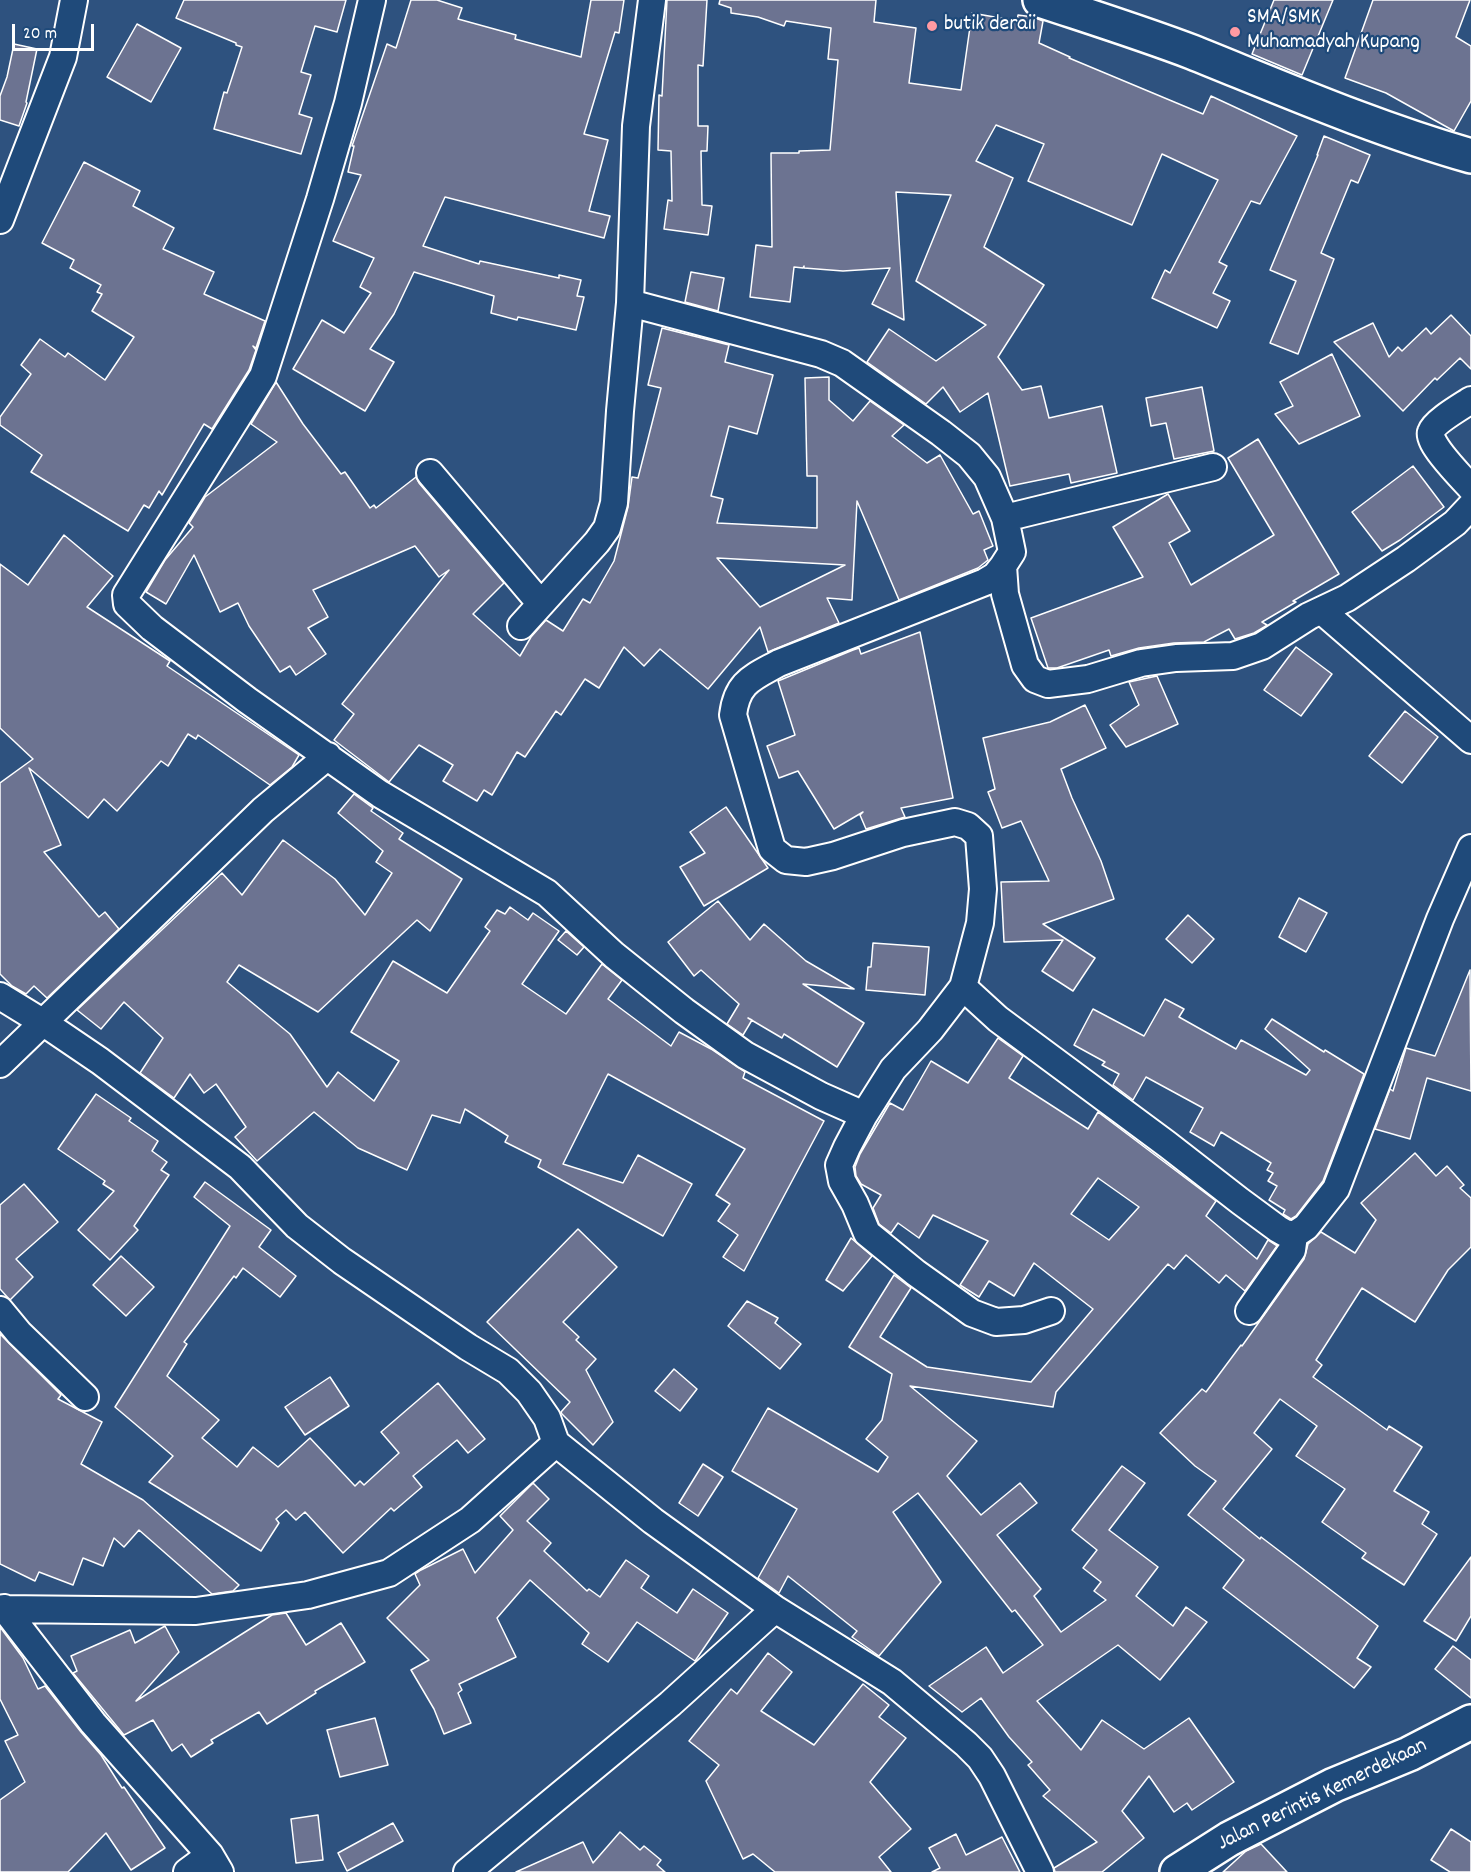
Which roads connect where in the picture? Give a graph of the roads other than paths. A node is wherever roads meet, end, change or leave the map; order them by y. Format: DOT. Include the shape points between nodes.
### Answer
graph roads {
  1 [pos="74,0"];
  2 [pos="372,0"];
  3 [pos="652,0"];
  4 [pos="1041,0"];
  5 [pos="1471,156"];
  6 [pos="0,220"];
  7 [pos="630,303"];
  8 [pos="1471,400"];
  9 [pos="1213,467"];
  10 [pos="430,473"];
  11 [pos="1471,488"];
  12 [pos="1471,506"];
  13 [pos="1005,518"];
  14 [pos="1003,566"];
  15 [pos="542,604"];
  16 [pos="1322,611"];
  17 [pos="522,626"];
  18 [pos="1471,740"];
  19 [pos="328,756"];
  20 [pos="1471,848"];
  21 [pos="963,987"];
  22 [pos="0,996"];
  23 [pos="44,1023"];
  24 [pos="0,1064"];
  25 [pos="864,1115"];
  26 [pos="1294,1234"];
  27 [pos="0,1310"];
  28 [pos="1051,1311"];
  29 [pos="1249,1311"];
  30 [pos="85,1397"];
  31 [pos="556,1443"];
  32 [pos="2,1609"];
  33 [pos="775,1609"];
  34 [pos="1471,1722"];
  35 [pos="215,1863"];
  36 [pos="187,1872"];
  37 [pos="467,1872"];
  38 [pos="1040,1872"];
  39 [pos="1177,1872"];
  1 -- 6 [label="street" via="63,57"];
  2 -- 19 [label="street" via="333,156 263,376 126,594 127,604 152,628"];
  3 -- 7 [label="street" via="636,126"];
  4 -- 5 [label="street"];
  7 -- 13 [label="street" via="842,363 969,455 987,477"];
  7 -- 15 [label="street" via="612,512 597,542"];
  8 -- 11 [label="street" via="1430,434"];
  9 -- 13 [label="street"];
  10 -- 15 [label="street"];
  12 -- 16 [label="street" via="1455,523 1406,559"];
  13 -- 14 [label="street" via="1012,552"];
  14 -- 16 [label="street" via="1005,594 1025,664 1035,679 1048,684 1088,679 1141,663 1233,656 1262,646"];
  14 -- 21 [label="street" via="985,582 778,663 747,681 735,699 733,715 772,849 786,860 806,862 833,856 903,833 955,822 968,826 979,837 983,889 980,922"];
  15 -- 17 [label="street"];
  16 -- 18 [label="street"];
  19 -- 23 [label="street" via="263,810"];
  19 -- 25 [label="street" via="380,794 547,893 614,955 745,1055"];
  20 -- 26 [label="street" via="1336,1189 1306,1227"];
  21 -- 25 [label="street" via="893,1069"];
  21 -- 26 [label="street" via="998,1019 1239,1201 1278,1229"];
  22 -- 23 [label="street"];
  23 -- 24 [label="street"];
  23 -- 31 [label="street" via="240,1167 297,1226 342,1261 508,1371 547,1418"];
  25 -- 28 [label="street" via="839,1165 842,1181 867,1233 972,1313 996,1322 1024,1320"];
  26 -- 29 [label="street" via="1292,1250"];
  27 -- 30 [label="street"];
  31 -- 32 [label="street" via="470,1520 389,1573 308,1594 196,1611"];
  31 -- 33 [label="street" via="653,1521"];
  32 -- 35 [label="street" via="93,1723"];
  33 -- 37 [label="street" via="669,1704"];
  33 -- 38 [label="street" via="892,1682 966,1744 992,1776"];
  34 -- 39 [label="street, Jalan Perintis Kemerdekaan" via="1409,1754 1334,1785 1229,1839"];
  35 -- 36 [label="street"];
}
